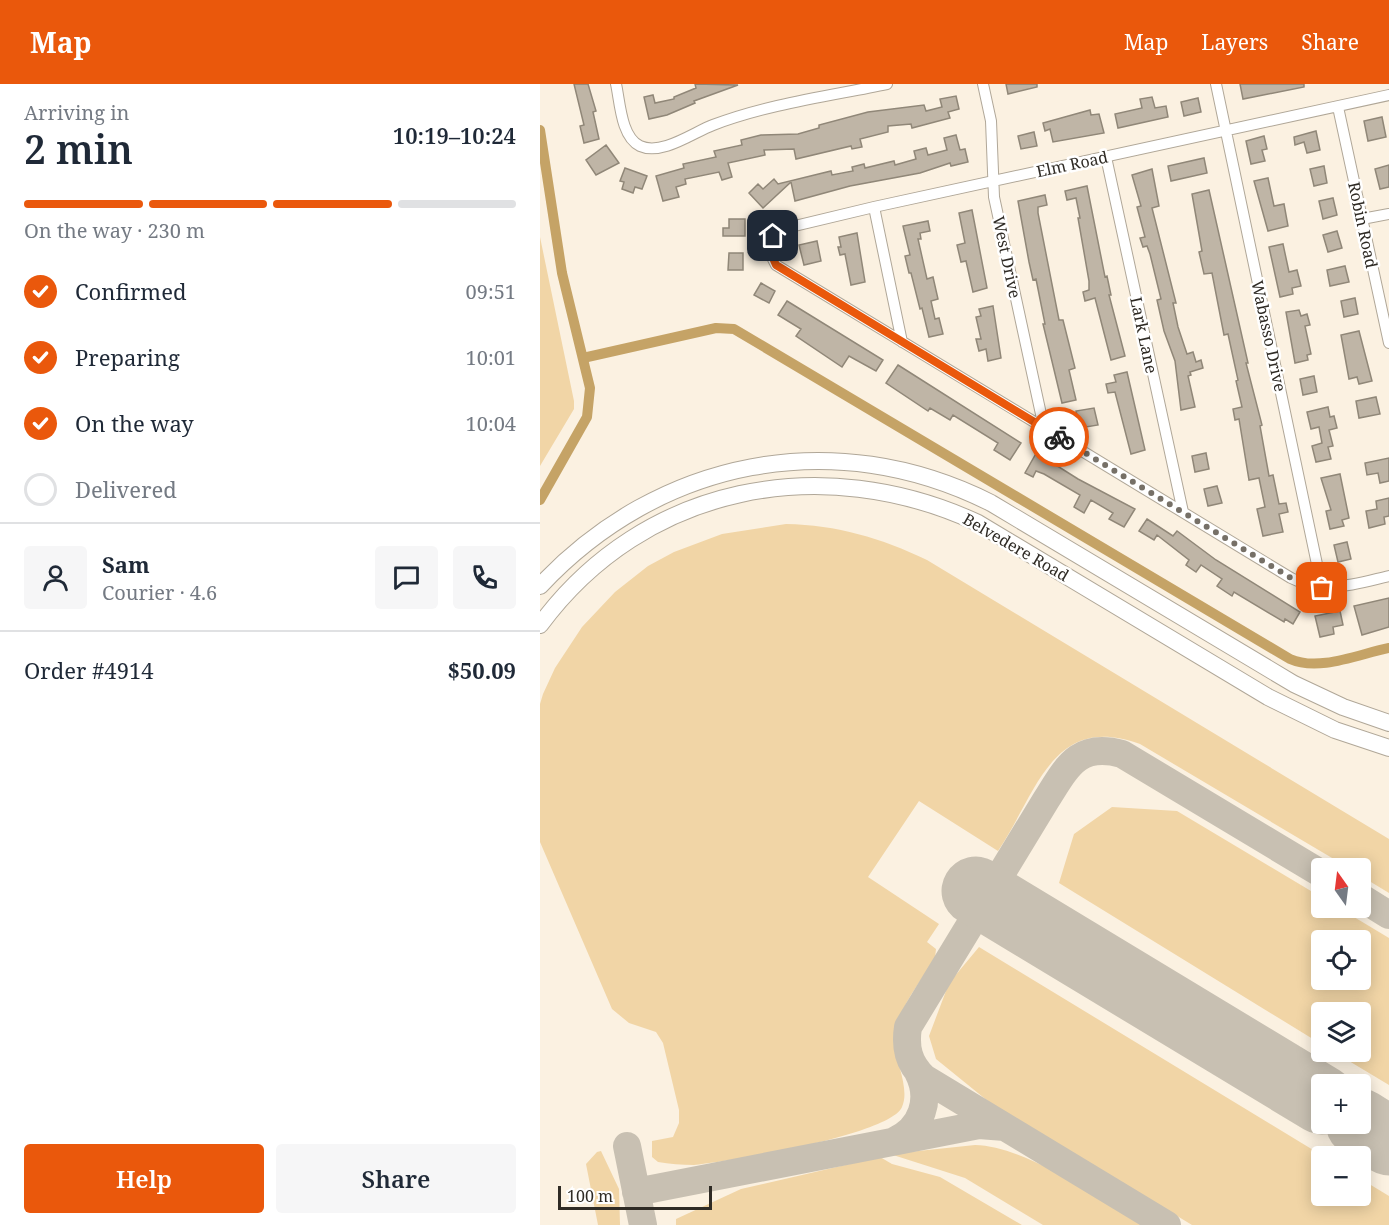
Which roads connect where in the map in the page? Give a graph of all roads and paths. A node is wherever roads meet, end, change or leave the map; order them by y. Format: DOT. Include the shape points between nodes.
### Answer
graph roads {
  1 [pos="616,84"];
  2 [pos="887,84"];
  3 [pos="983,84"];
  4 [pos="1216,84"];
  5 [pos="1389,95"];
  6 [pos="1338,107"];
  7 [pos="1226,131"];
  8 [pos="1106,157"];
  9 [pos="993,182"];
  10 [pos="874,207"];
  11 [pos="1389,214"];
  12 [pos="1362,219"];
  13 [pos="902,342"];
  14 [pos="1389,343"];
  15 [pos="1044,429"];
  16 [pos="1183,512"];
  17 [pos="1389,576"];
  18 [pos="540,586"];
  19 [pos="1322,588"];
  20 [pos="1140,592"];
  21 [pos="1127,612"];
  22 [pos="540,625"];
  23 [pos="1389,723"];
  24 [pos="1389,748"];
  1 -- 2 [label="street" via="626,128 641,147 656,148 734,117"];
  3 -- 9 [label="street, West Drive" via="992,122"];
  4 -- 7 [label="street, Wabasso Drive"];
  5 -- 6 [label="street, Elm Road"];
  6 -- 7 [label="street, Elm Road"];
  6 -- 12 [label="street, Robin Road"];
  7 -- 8 [label="street, Elm Road"];
  7 -- 19 [label="street, Wabasso Drive"];
  8 -- 9 [label="street, Elm Road"];
  8 -- 16 [label="street, Lark Lane"];
  9 -- 10 [label="street, Elm Road"];
  9 -- 15 [label="street, West Drive"];
  10 -- 13 [label="street"];
  10 -- 13 [label="street, Elm Road" via="778,230 770,251 776,265"];
  11 -- 12 [label="street"];
  12 -- 14 [label="street, Robin Road"];
  13 -- 15 [label="street"];
  15 -- 16 [label="street"];
  16 -- 19 [label="street" via="1291,578"];
  17 -- 19 [label="street"];
  18 -- 20 [label="main road, Belvedere Road" via="600,531 672,490 740,469 832,460 905,470 966,491"];
  20 -- 21 [label="main road"];
  20 -- 23 [label="main road, Belvedere Road" via="1294,684"];
  21 -- 22 [label="main road, Belvedere Road" via="978,522 946,508 878,489 805,484 731,496 649,528 590,570"];
  21 -- 24 [label="main road, Belvedere Road" via="1284,706 1335,730"];
}
